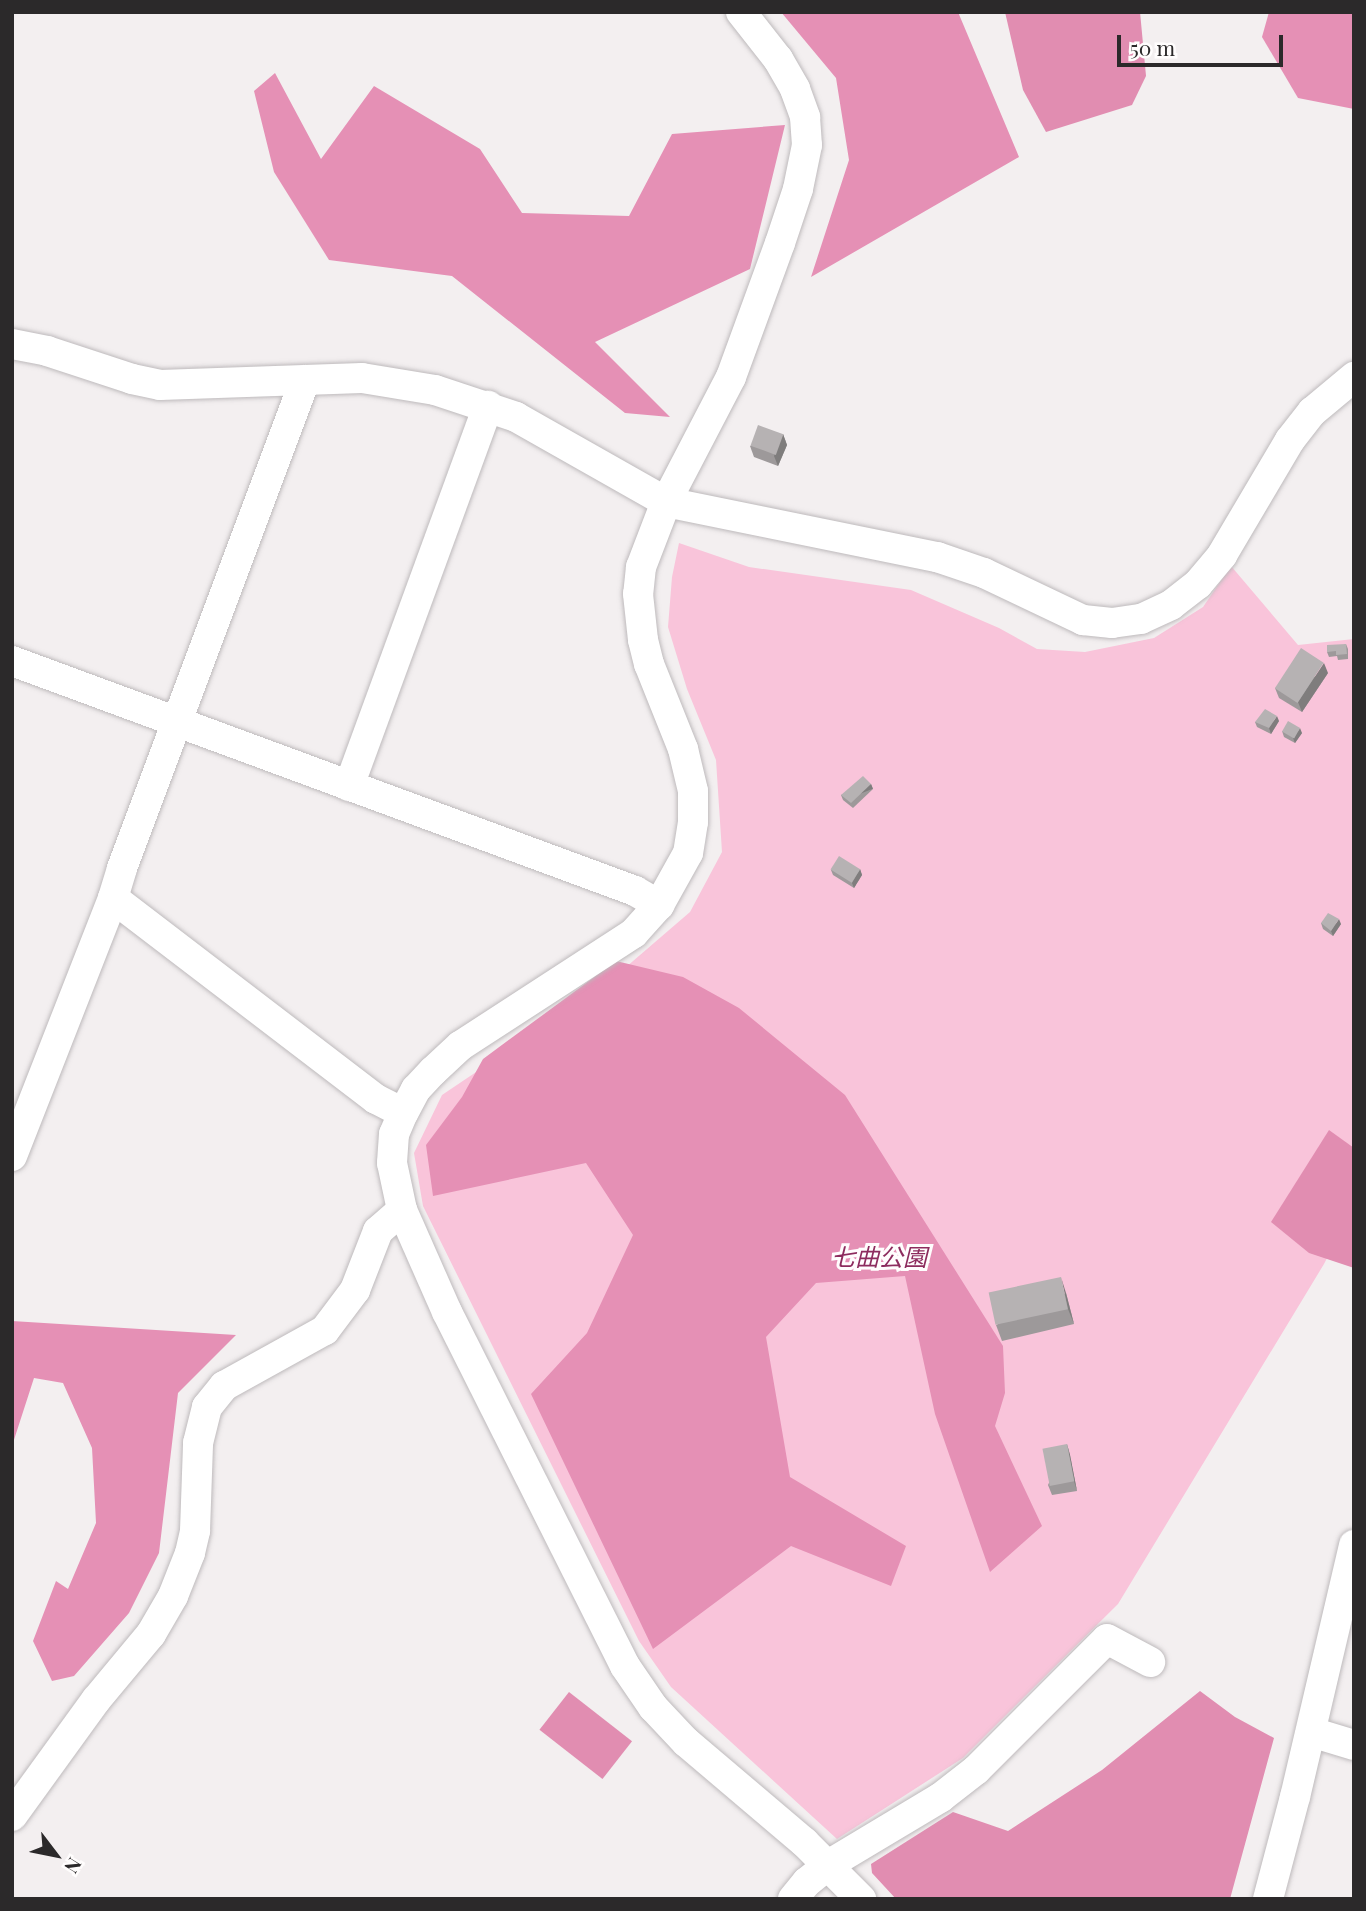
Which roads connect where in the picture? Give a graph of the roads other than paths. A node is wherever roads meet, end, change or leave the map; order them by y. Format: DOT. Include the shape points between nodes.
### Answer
graph roads {
  1 [pos="741,12"];
  2 [pos="12,344"];
  3 [pos="1354,377"];
  4 [pos="305,380"];
  5 [pos="488,406"];
  6 [pos="666,502"];
  7 [pos="12,661"];
  8 [pos="178,724"];
  9 [pos="349,786"];
  10 [pos="113,898"];
  11 [pos="659,905"];
  12 [pos="403,1113"];
  13 [pos="12,1156"];
  14 [pos="402,1210"];
  15 [pos="1354,1545"];
  16 [pos="1150,1662"];
  17 [pos="1311,1732"];
  18 [pos="1354,1745"];
  19 [pos="12,1816"];
  20 [pos="828,1866"];
  21 [pos="793,1899"];
  22 [pos="861,1899"];
  23 [pos="1268,1899"];
  1 -- 6 [label="street" via="795,89 805,117 807,145 798,189 731,377"];
  2 -- 4 [label="street" via="160,385"];
  3 -- 6 [label="street" via="1312,412 1290,440 1222,555 1198,584 1171,605 1141,619 1083,620 984,573 937,557"];
  4 -- 5 [label="street" via="387,380"];
  4 -- 8 [label="street"];
  5 -- 6 [label="street" via="544,431"];
  5 -- 9 [label="street"];
  6 -- 11 [label="street" via="641,567 639,619 649,664 683,749 693,791 693,822 688,853"];
  7 -- 8 [label="street"];
  8 -- 9 [label="street"];
  8 -- 10 [label="street"];
  9 -- 11 [label="street" via="635,891"];
  10 -- 12 [label="street" via="376,1099"];
  10 -- 13 [label="street"];
  11 -- 12 [label="street" via="612,949 460,1046 416,1089"];
  12 -- 14 [label="street" via="394,1134 392,1163"];
  14 -- 19 [label="street" via="378,1231 355,1290 326,1330 224,1386 207,1407 198,1443 195,1531 173,1596 151,1634 96,1700"];
  14 -- 20 [label="street" via="447,1312 625,1666 653,1707 686,1742"];
  15 -- 17 [label="street"];
  16 -- 20 [label="street" via="1107,1639 976,1770 940,1798"];
  17 -- 18 [label="street"];
  17 -- 23 [label="street"];
  20 -- 21 [label="street"];
  20 -- 22 [label="street"];
}
